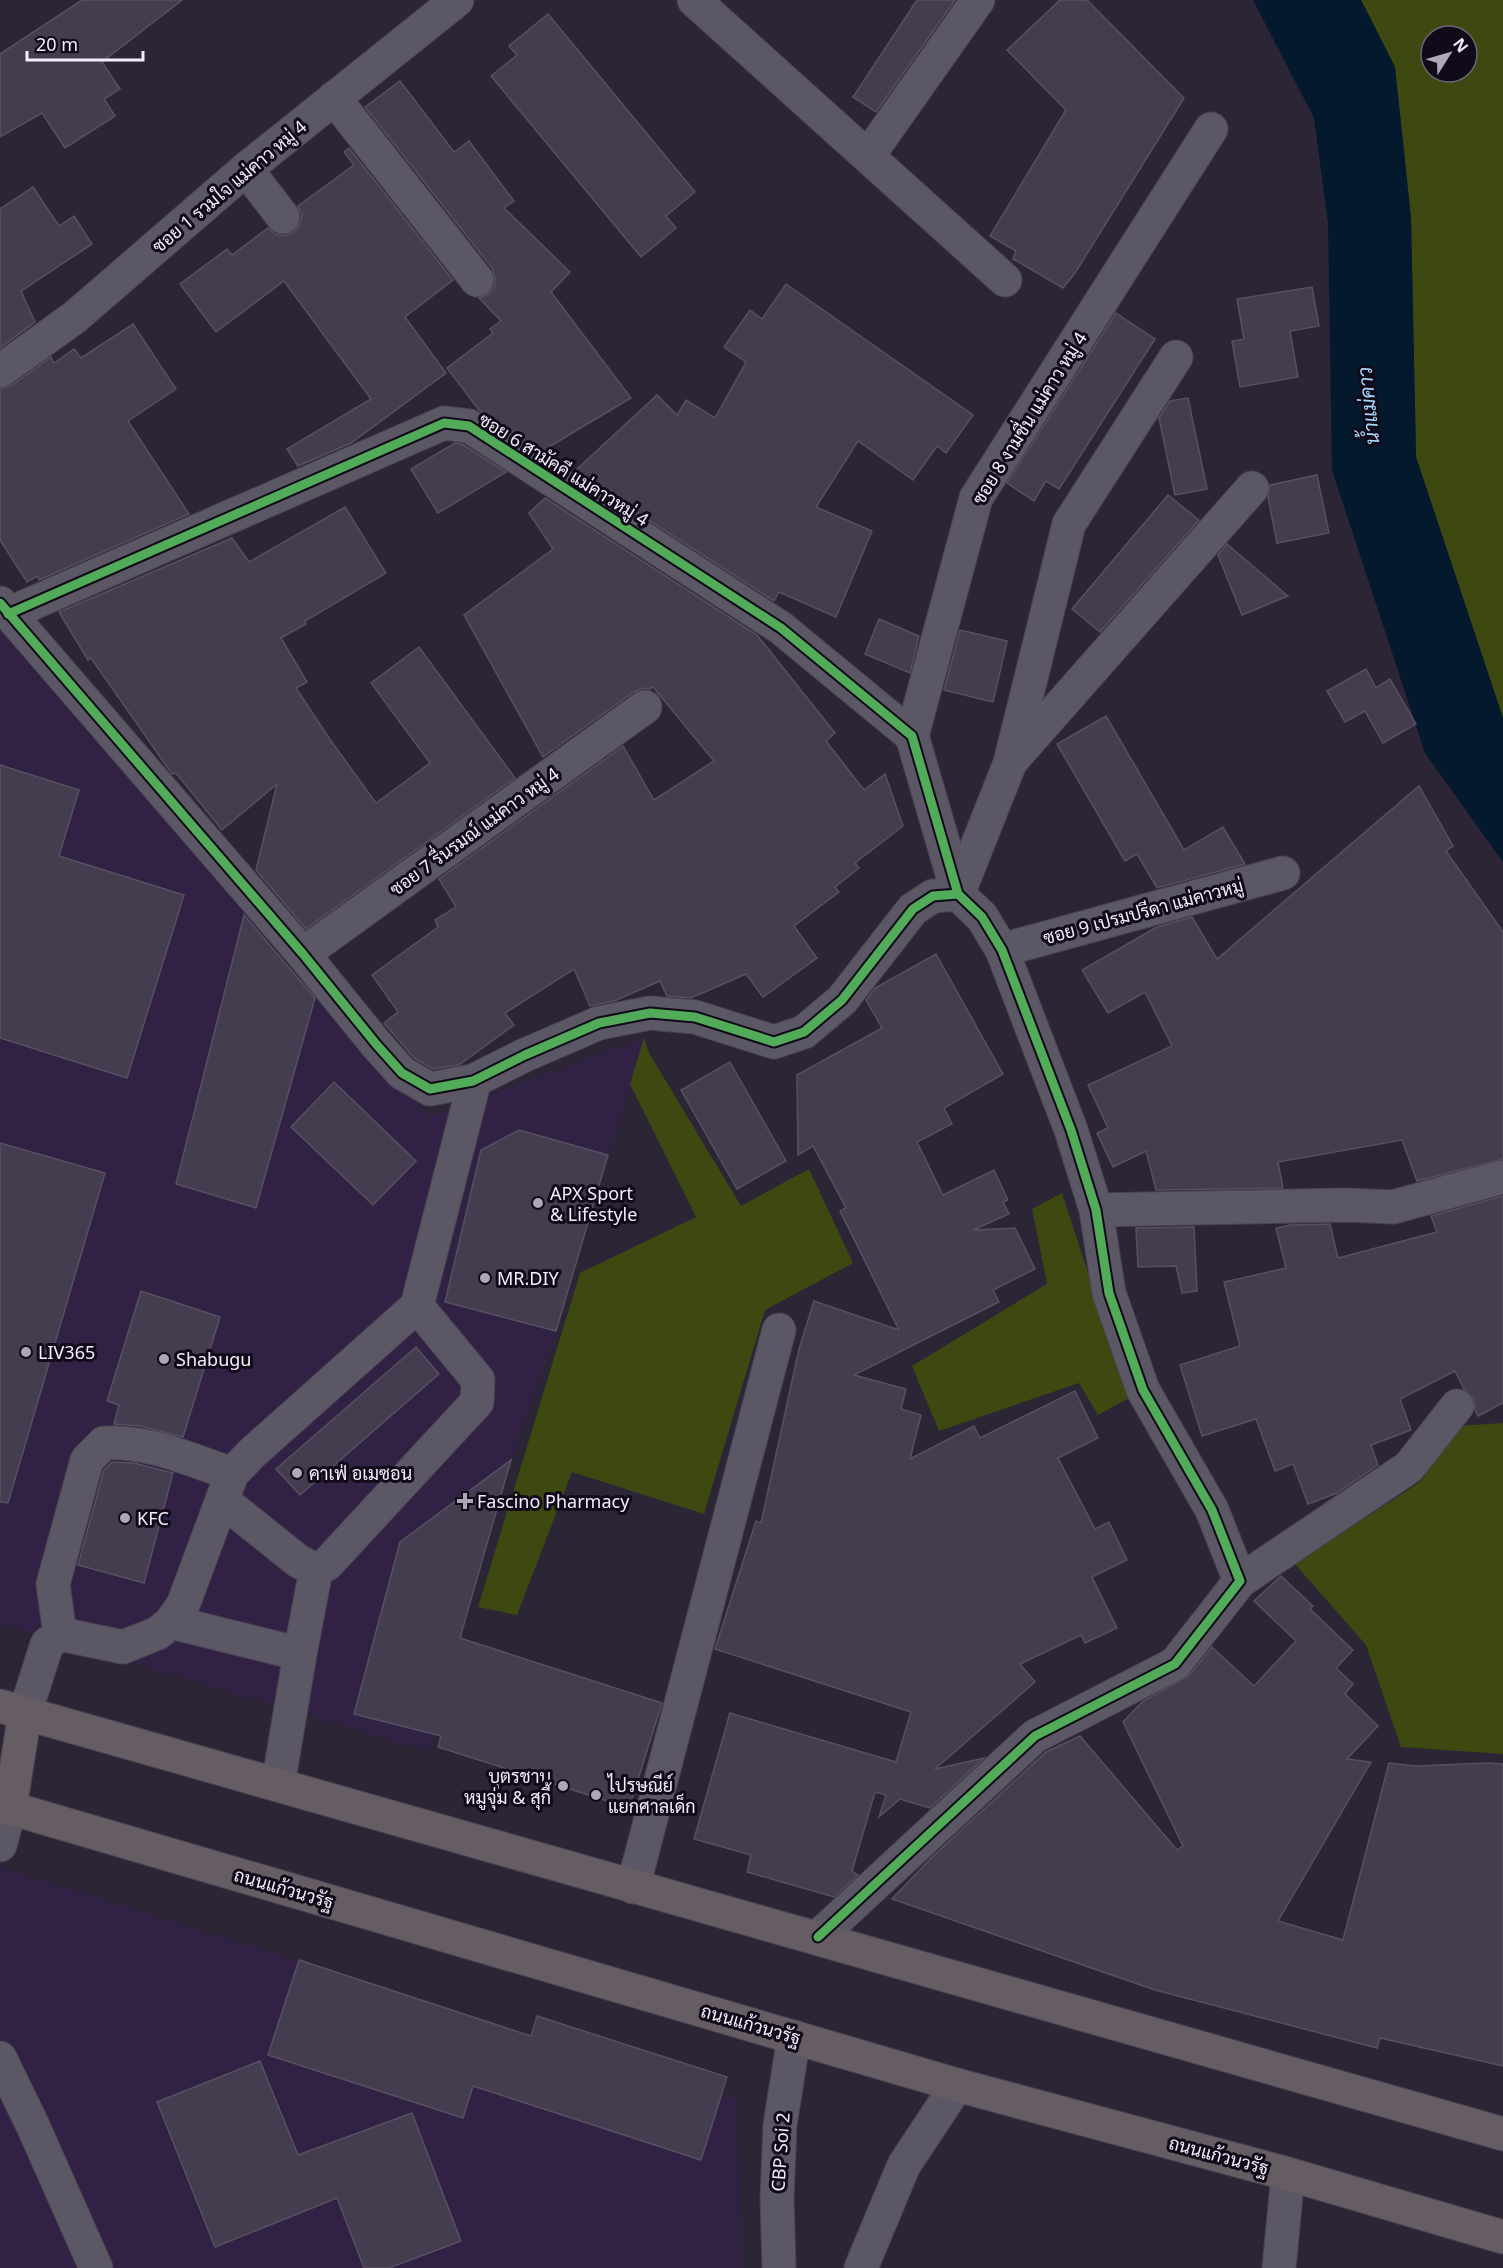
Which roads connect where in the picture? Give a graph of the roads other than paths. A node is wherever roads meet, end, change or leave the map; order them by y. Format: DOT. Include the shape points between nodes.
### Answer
graph roads {
  1 [pos="457,0"];
  2 [pos="694,0"];
  3 [pos="978,0"];
  4 [pos="334,98"];
  5 [pos="1211,129"];
  6 [pos="868,156"];
  7 [pos="246,169"];
  8 [pos="283,217"];
  9 [pos="477,280"];
  10 [pos="1005,280"];
  11 [pos="1176,357"];
  12 [pos="0,371"];
  13 [pos="1252,488"];
  14 [pos="4,608"];
  15 [pos="645,707"];
  16 [pos="912,736"];
  17 [pos="1010,763"];
  18 [pos="1283,873"];
  19 [pos="958,894"];
  20 [pos="1002,950"];
  21 [pos="303,954"];
  22 [pos="473,1081"];
  23 [pos="1503,1177"];
  24 [pos="1096,1210"];
  25 [pos="417,1306"];
  26 [pos="779,1330"];
  27 [pos="1457,1406"];
  28 [pos="227,1487"];
  29 [pos="316,1570"];
  30 [pos="1240,1581"];
  31 [pos="171,1622"];
  32 [pos="60,1634"];
  33 [pos="300,1654"];
  34 [pos="13,1710"];
  35 [pos="278,1785"];
  36 [pos="5,1806"];
  37 [pos="0,1845"];
  38 [pos="633,1887"];
  39 [pos="818,1937"];
  40 [pos="794,2037"];
  41 [pos="0,2058"];
  42 [pos="957,2085"];
  43 [pos="1503,2134"];
  44 [pos="1288,2174"];
  45 [pos="1503,2237"];
  46 [pos="96,2268"];
  47 [pos="779,2268"];
  48 [pos="861,2268"];
  49 [pos="1279,2268"];
  1 -- 4 [label="street, ซอย 1 รวมใจ แม่คาว หมู่ 4"];
  2 -- 6 [label="street"];
  3 -- 6 [label="street"];
  4 -- 7 [label="street, ซอย 1 รวมใจ แม่คาว หมู่ 4"];
  4 -- 9 [label="street"];
  5 -- 16 [label="street, ซอย 8 งามชื่น แม่คาว หมู่ 4" via="976,498"];
  6 -- 10 [label="street"];
  7 -- 8 [label="street"];
  7 -- 12 [label="street, ซอย 1 รวมใจ แม่คาว หมู่ 4" via="75,316"];
  11 -- 17 [label="street" via="1069,524"];
  13 -- 17 [label="street"];
  14 -- 16 [label="street, ซอย 6 สามัคคี แม่คาวหมู่ 4" via="444,423 469,426 781,628"];
  14 -- 21 [label="street"];
  15 -- 21 [label="street, ซอย 7 รื่นรมณ์ แม่คาว หมู่ 4"];
  16 -- 19 [label="street"];
  17 -- 19 [label="street"];
  18 -- 20 [label="street, ซอย 9 เปรมปรีดา แม่คาวหมู่"];
  19 -- 20 [label="street" via="982,917"];
  19 -- 22 [label="street" via="933,896 913,909 842,1000 804,1032 774,1042 695,1017 650,1013 599,1023"];
  20 -- 24 [label="street" via="1071,1130"];
  21 -- 22 [label="street" via="402,1073 430,1089"];
  22 -- 25 [label="street"];
  23 -- 24 [label="street" via="1393,1207"];
  24 -- 30 [label="street" via="1109,1293 1143,1390 1212,1510"];
  25 -- 28 [label="street" via="251,1454"];
  25 -- 29 [label="street" via="478,1380 477,1402 327,1564"];
  26 -- 38 [label="street"];
  27 -- 30 [label="street" via="1409,1467"];
  28 -- 29 [label="street" via="298,1561"];
  28 -- 31 [label="street" via="183,1605"];
  28 -- 32 [label="street" via="148,1447 104,1443 87,1460 53,1584"];
  29 -- 33 [label="street"];
  30 -- 39 [label="street" via="1175,1664 1035,1736"];
  31 -- 32 [label="street" via="158,1633 123,1647"];
  31 -- 33 [label="street"];
  32 -- 34 [label="street" via="47,1644"];
  33 -- 35 [label="street"];
  34 -- 35 [label="main road"];
  34 -- 36 [label="main road"];
  35 -- 38 [label="main road"];
  36 -- 37 [label="street"];
  36 -- 40 [label="main road, ถนนแก้วนวรัฐ"];
  38 -- 39 [label="main road"];
  39 -- 43 [label="main road"];
  40 -- 42 [label="main road, ถนนแก้วนวรัฐ"];
  40 -- 47 [label="street, CBP Soi 2" via="780,2125"];
  41 -- 46 [label="street"];
  42 -- 44 [label="main road, ถนนแก้วนวรัฐ"];
  42 -- 48 [label="street" via="904,2165"];
  44 -- 45 [label="main road, ถนนแก้วนวรัฐ"];
  44 -- 49 [label="street"];
}
